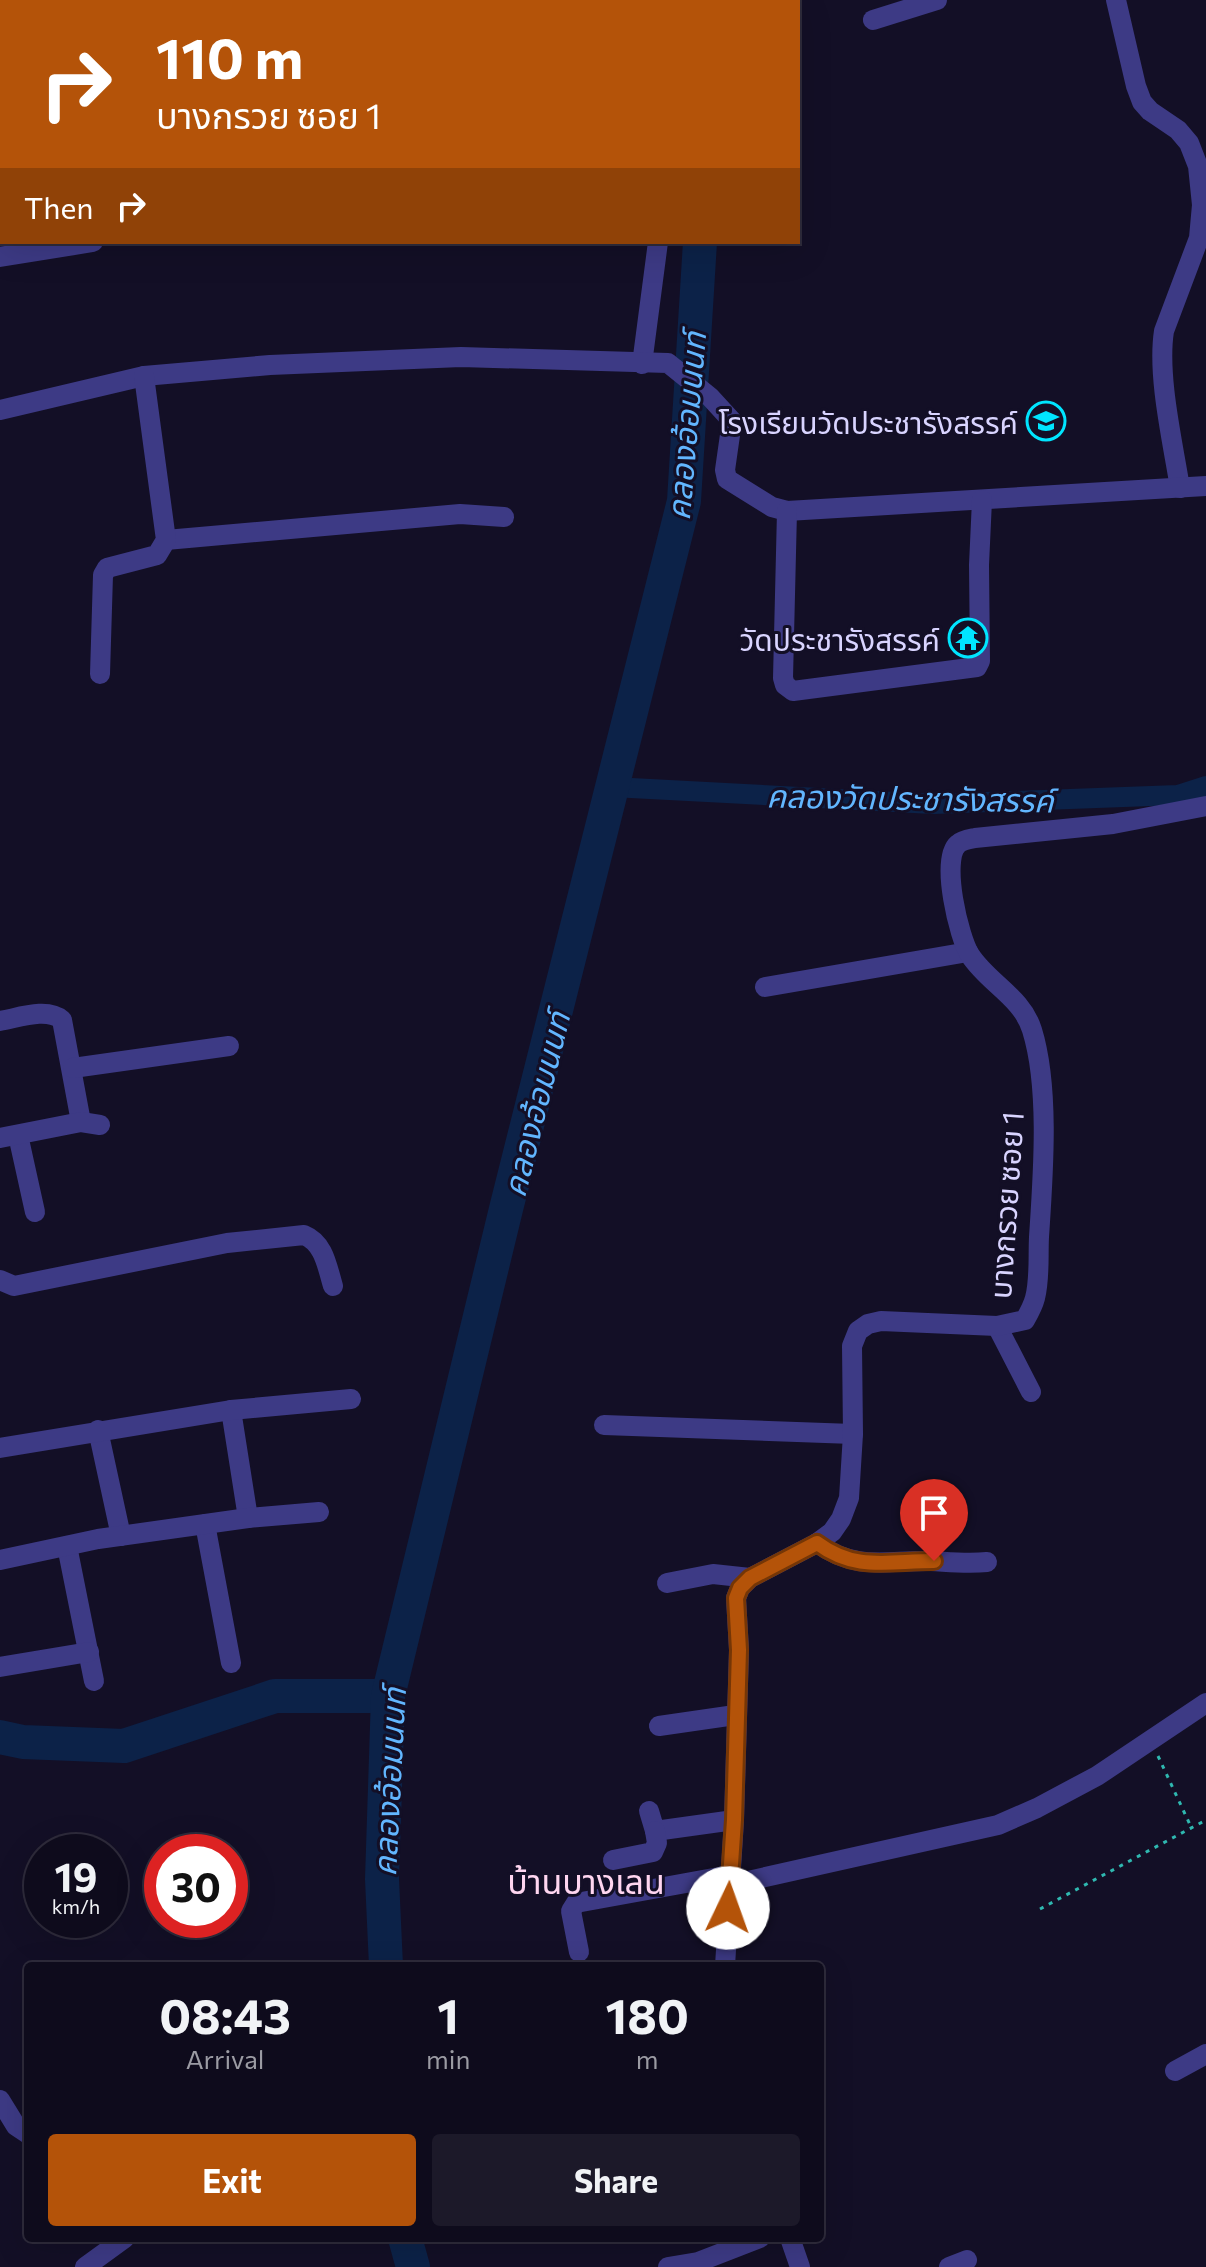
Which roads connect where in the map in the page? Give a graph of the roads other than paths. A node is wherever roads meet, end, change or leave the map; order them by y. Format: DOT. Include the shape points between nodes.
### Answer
graph roads {
  1 [pos="937,0"];
  2 [pos="1116,0"];
  3 [pos="873,20"];
  4 [pos="81,244"];
  5 [pos="658,244"];
  6 [pos="0,257"];
  7 [pos="642,364"];
  8 [pos="144,376"];
  9 [pos="0,410"];
  10 [pos="1206,486"];
  11 [pos="1180,488"];
  12 [pos="982,500"];
  13 [pos="787,511"];
  14 [pos="504,517"];
  15 [pos="166,540"];
  16 [pos="100,674"];
  17 [pos="1206,806"];
  18 [pos="968,952"];
  19 [pos="765,987"];
  20 [pos="0,1021"];
  21 [pos="229,1046"];
  22 [pos="73,1068"];
  23 [pos="9,1137"];
  24 [pos="35,1212"];
  25 [pos="0,1280"];
  26 [pos="333,1286"];
  27 [pos="997,1326"];
  28 [pos="1031,1392"];
  29 [pos="351,1399"];
  30 [pos="231,1410"];
  31 [pos="604,1425"];
  32 [pos="98,1430"];
  33 [pos="853,1434"];
  34 [pos="0,1448"];
  35 [pos="319,1512"];
  36 [pos="248,1518"];
  37 [pos="205,1524"];
  38 [pos="121,1536"];
  39 [pos="817,1543"];
  40 [pos="67,1546"];
  41 [pos="0,1558"];
  42 [pos="987,1562"];
  43 [pos="750,1578"];
  44 [pos="667,1583"];
  45 [pos="89,1652"];
  46 [pos="231,1663"];
  47 [pos="0,1667"];
  48 [pos="94,1681"];
  49 [pos="1206,1703"];
  50 [pos="735,1715"];
  51 [pos="659,1726"];
  52 [pos="734,1820"];
  53 [pos="613,1860"];
  54 [pos="730,1880"];
  55 [pos="579,1952"];
  56 [pos="725,1962"];
  57 [pos="1206,2054"];
  58 [pos="1175,2071"];
  59 [pos="0,2100"];
  60 [pos="24,2131"];
  61 [pos="119,2242"];
  62 [pos="750,2242"];
  63 [pos="791,2242"];
  64 [pos="85,2267"];
  65 [pos="668,2267"];
  66 [pos="800,2267"];
  1 -- 3 [label="street"];
  2 -- 11 [label="street" via="1142,102 1178,130 1198,166 1199,238 1162,347"];
  4 -- 6 [label="street"];
  5 -- 7 [label="street"];
  7 -- 8 [label="street" via="461,357"];
  7 -- 13 [label="street" via="668,363 710,397 732,421 727,479"];
  8 -- 9 [label="street"];
  8 -- 15 [label="street"];
  10 -- 11 [label="street"];
  11 -- 12 [label="street"];
  12 -- 13 [label="street"];
  12 -- 13 [label="street" via="977,667 793,691 783,678"];
  14 -- 15 [label="street" via="460,514"];
  15 -- 16 [label="street" via="157,555 107,568 103,575"];
  17 -- 18 [label="street, บางกรวย ซอย 1" via="958,844 951,879"];
  18 -- 19 [label="street"];
  18 -- 27 [label="street, บางกรวย ซอย 1" via="1025,1014 1042,1095 1036,1295 1025,1320"];
  20 -- 22 [label="street" via="57,1016"];
  21 -- 22 [label="street"];
  22 -- 23 [label="street" via="91,1123"];
  23 -- 24 [label="street"];
  25 -- 26 [label="street" via="14,1286 227,1243 304,1235 320,1247"];
  27 -- 28 [label="street"];
  27 -- 33 [label="street, บางกรวย ซอย 1" via="881,1321 858,1331 852,1346"];
  29 -- 30 [label="street"];
  30 -- 32 [label="street"];
  30 -- 36 [label="street"];
  31 -- 33 [label="street"];
  32 -- 34 [label="street"];
  32 -- 38 [label="street"];
  33 -- 39 [label="street, บางกรวย ซอย 1" via="849,1498 832,1532"];
  35 -- 36 [label="street"];
  36 -- 37 [label="street"];
  37 -- 38 [label="street"];
  37 -- 46 [label="street"];
  38 -- 40 [label="street"];
  39 -- 42 [label="street" via="840,1557 869,1564"];
  39 -- 43 [label="street, บางกรวย ซอย 1"];
  40 -- 41 [label="street"];
  40 -- 45 [label="street"];
  43 -- 44 [label="street" via="713,1574"];
  43 -- 50 [label="street" via="736,1598"];
  45 -- 47 [label="street"];
  45 -- 48 [label="street"];
  49 -- 54 [label="street" via="1097,1776 998,1825"];
  50 -- 51 [label="street"];
  50 -- 52 [label="street"];
  52 -- 53 [label="street" via="652,1821 657,1843 653,1852"];
  52 -- 54 [label="street"];
  54 -- 55 [label="street" via="576,1903 571,1911"];
  54 -- 56 [label="street"];
  57 -- 58 [label="street"];
  59 -- 60 [label="street"];
  61 -- 64 [label="street"];
  62 -- 65 [label="street" via="698,2262"];
  63 -- 66 [label="street"];
}
